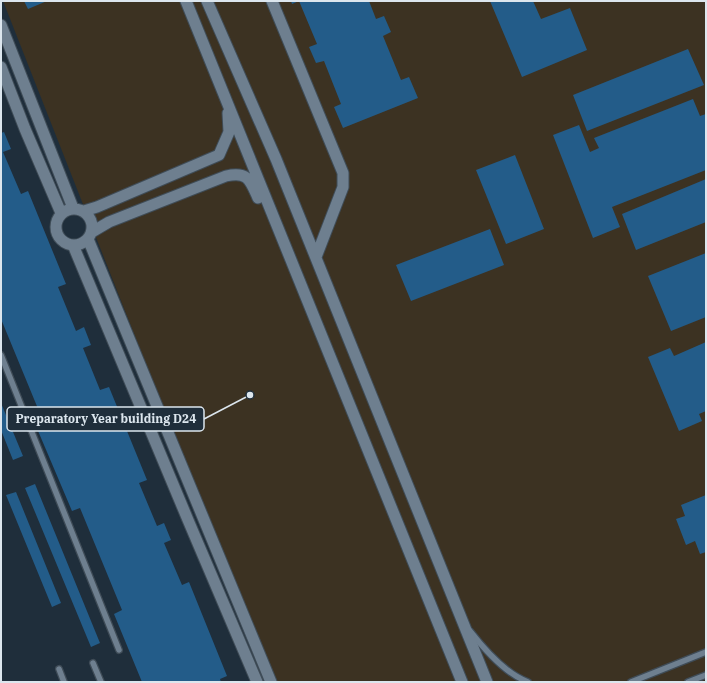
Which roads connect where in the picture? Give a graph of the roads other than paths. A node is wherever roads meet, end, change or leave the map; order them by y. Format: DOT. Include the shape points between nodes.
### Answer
graph roads {
  1 [pos="186,1"];
  2 [pos="207,1"];
  3 [pos="272,1"];
  4 [pos="1,25"];
  5 [pos="1,67"];
  6 [pos="226,101"];
  7 [pos="78,210"];
  8 [pos="61,213"];
  9 [pos="274,218"];
  10 [pos="90,236"];
  11 [pos="73,245"];
  12 [pos="316,257"];
  13 [pos="1,355"];
  14 [pos="464,624"];
  15 [pos="119,650"];
  16 [pos="706,652"];
  17 [pos="93,663"];
  18 [pos="59,669"];
  19 [pos="706,675"];
  20 [pos="64,682"];
  21 [pos="101,682"];
  22 [pos="257,682"];
  23 [pos="271,682"];
  24 [pos="462,682"];
  25 [pos="487,682"];
  26 [pos="528,682"];
  27 [pos="631,682"];
  28 [pos="688,682"];
  1 -- 6 [label="street"];
  2 -- 12 [label="street"];
  3 -- 12 [label="street" via="343,173 343,187"];
  4 -- 7 [label="street"];
  5 -- 8 [label="street"];
  6 -- 7 [label="street" via="229,132 219,155 97,207"];
  6 -- 9 [label="street"];
  7 -- 8 [label="street" via="67,209"];
  7 -- 10 [label="street" via="90,216 93,224"];
  8 -- 11 [label="street" via="56,221 56,230 65,243"];
  9 -- 10 [label="street" via="261,205 247,177 238,173 109,222"];
  9 -- 24 [label="street"];
  10 -- 11 [label="street" via="81,244"];
  10 -- 23 [label="street"];
  11 -- 22 [label="street"];
  12 -- 14 [label="street"];
  13 -- 15 [label="lane"];
  14 -- 25 [label="street"];
  14 -- 26 [label="lane" via="484,648 509,671"];
  16 -- 27 [label="lane"];
  17 -- 21 [label="lane"];
  18 -- 20 [label="lane"];
  19 -- 28 [label="lane"];
}
